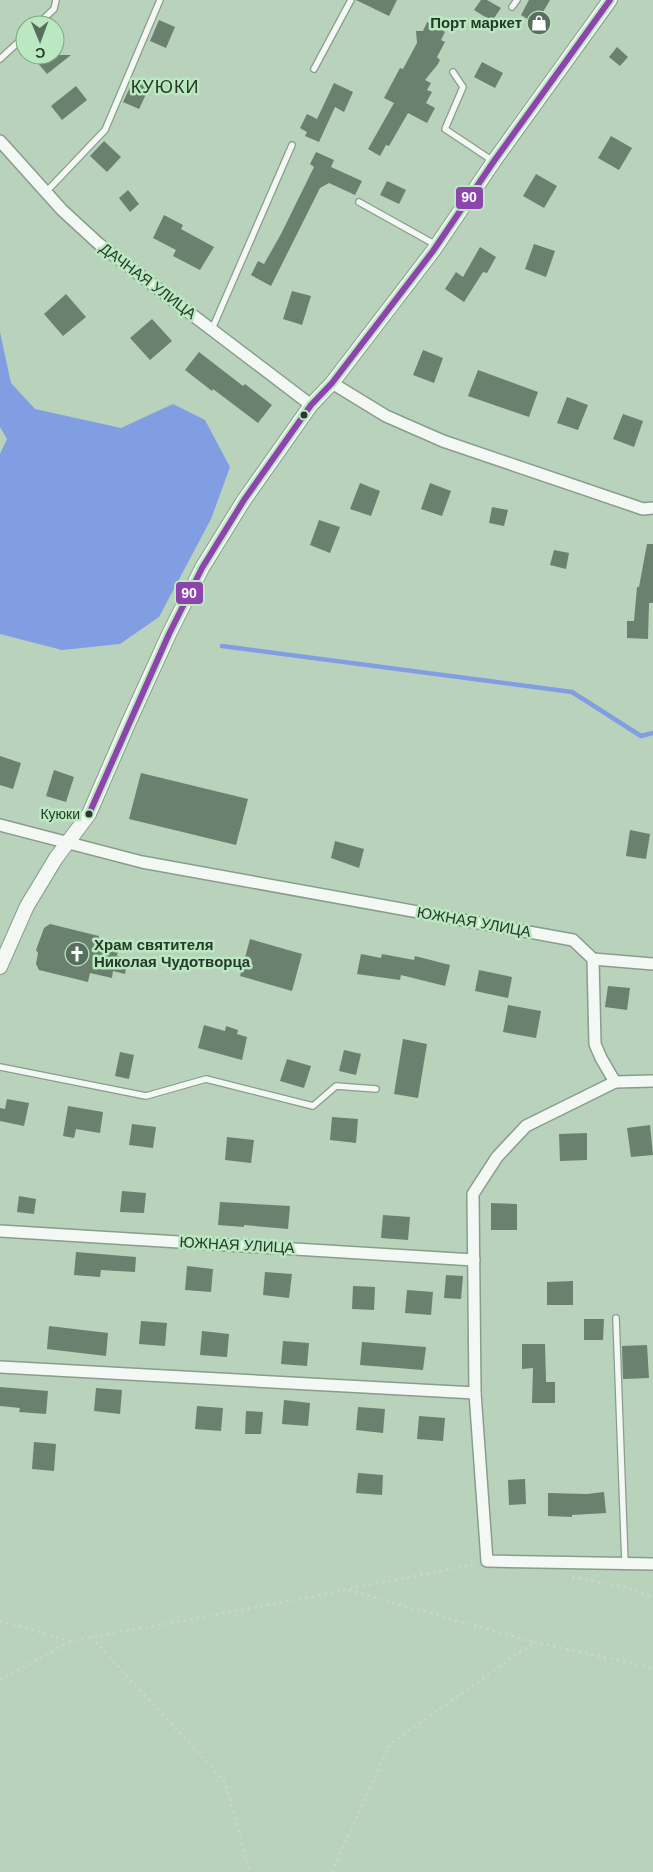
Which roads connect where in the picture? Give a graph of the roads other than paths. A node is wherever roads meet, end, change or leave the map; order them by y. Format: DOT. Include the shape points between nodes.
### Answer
graph roads {
  1 [pos="56,0"];
  2 [pos="160,0"];
  3 [pos="351,0"];
  4 [pos="516,0"];
  5 [pos="610,0"];
  6 [pos="512,7"];
  7 [pos="48,15"];
  8 [pos="15,45"];
  9 [pos="0,59"];
  10 [pos="314,69"];
  11 [pos="453,72"];
  12 [pos="0,142"];
  13 [pos="292,145"];
  14 [pos="494,161"];
  15 [pos="46,192"];
  16 [pos="359,202"];
  17 [pos="437,245"];
  18 [pos="212,329"];
  19 [pos="332,383"];
  20 [pos="311,405"];
  21 [pos="653,508"];
  22 [pos="0,825"];
  23 [pos="67,842"];
  24 [pos="593,960"];
  25 [pos="653,964"];
  26 [pos="0,966"];
  27 [pos="0,1067"];
  28 [pos="653,1081"];
  29 [pos="615,1082"];
  30 [pos="376,1089"];
  31 [pos="0,1231"];
  32 [pos="474,1260"];
  33 [pos="616,1318"];
  34 [pos="0,1366"];
  35 [pos="475,1393"];
  36 [pos="625,1563"];
  37 [pos="653,1564"];
  1 -- 7 [label="lane" via="54,9"];
  2 -- 15 [label="lane" via="105,130"];
  3 -- 10 [label="lane"];
  4 -- 6 [label="lane"];
  5 -- 14 [label="street"];
  8 -- 9 [label="lane"];
  11 -- 14 [label="lane" via="463,87 445,129"];
  12 -- 15 [label="street, ДАЧНАЯ УЛИЦА"];
  13 -- 18 [label="lane"];
  14 -- 17 [label="street"];
  15 -- 18 [label="street, ДАЧНАЯ УЛИЦА" via="100,244"];
  16 -- 17 [label="lane"];
  17 -- 19 [label="street"];
  18 -- 20 [label="street, ДАЧНАЯ УЛИЦА"];
  19 -- 20 [label="street"];
  19 -- 21 [label="street" via="386,416 444,440 643,509"];
  20 -- 23 [label="street" via="244,500 202,568 89,814"];
  22 -- 23 [label="street, ЮЖНАЯ УЛИЦА"];
  23 -- 24 [label="street, ЮЖНАЯ УЛИЦА" via="142,862 573,940"];
  23 -- 26 [label="street" via="27,906"];
  24 -- 25 [label="street"];
  24 -- 29 [label="street" via="595,1044"];
  27 -- 30 [label="lane" via="146,1096 206,1079 313,1106 336,1086"];
  28 -- 29 [label="street"];
  29 -- 32 [label="street" via="526,1126 498,1157 473,1194"];
  31 -- 32 [label="street, ЮЖНАЯ УЛИЦА"];
  32 -- 35 [label="street"];
  33 -- 36 [label="lane"];
  34 -- 35 [label="street"];
  35 -- 36 [label="street" via="487,1561"];
  36 -- 37 [label="street"];
}
